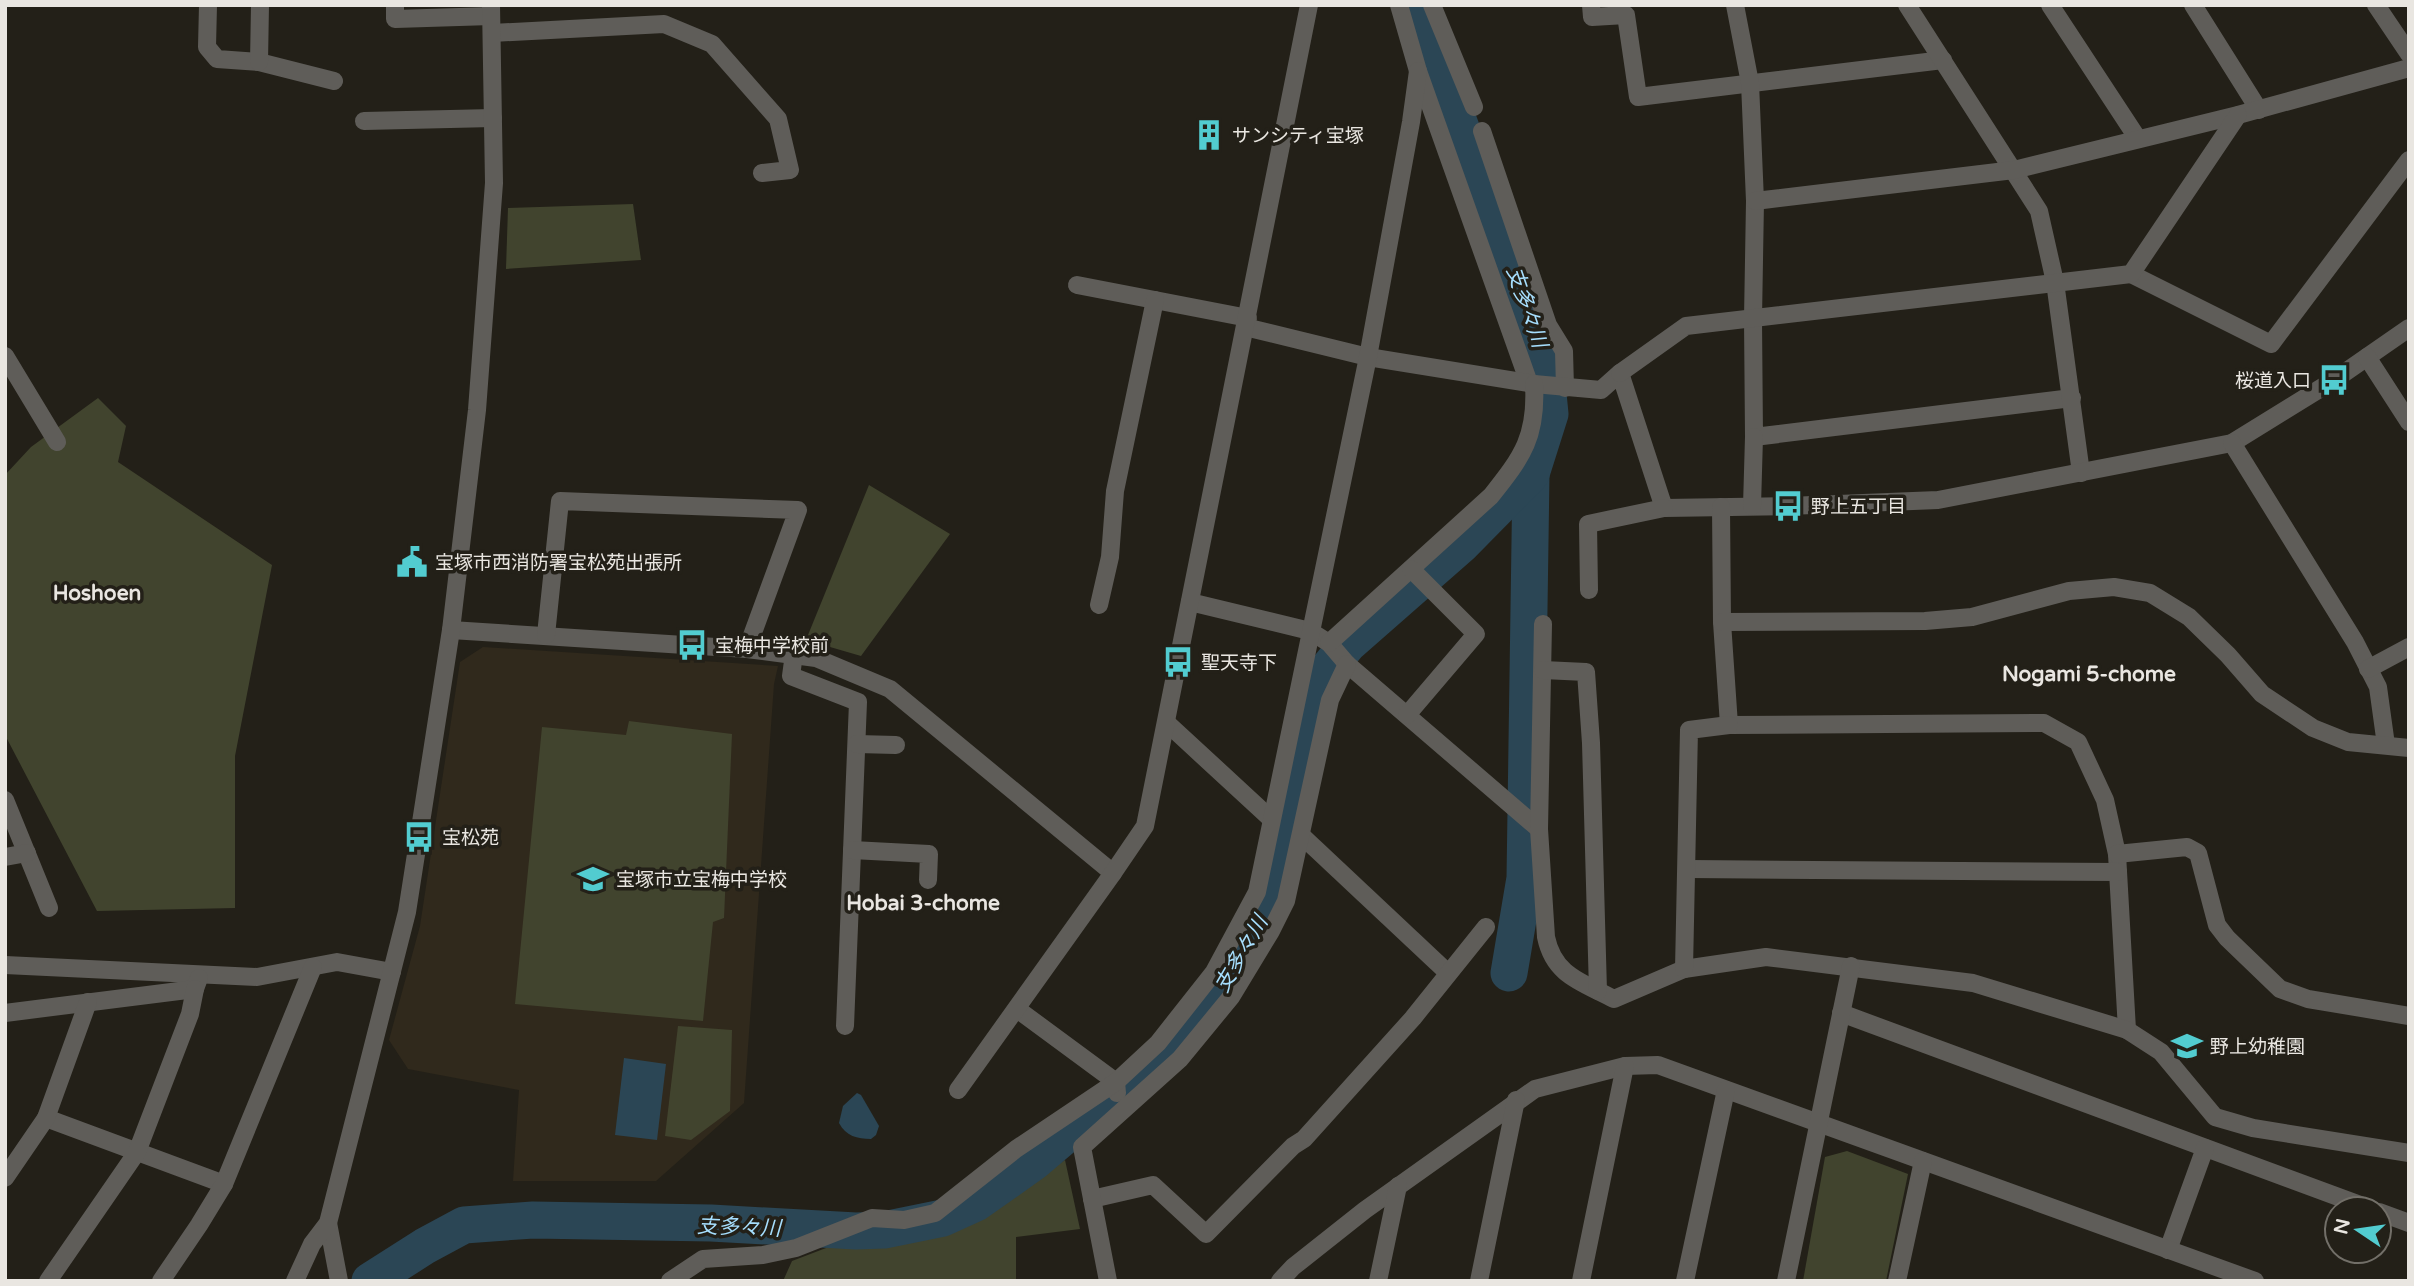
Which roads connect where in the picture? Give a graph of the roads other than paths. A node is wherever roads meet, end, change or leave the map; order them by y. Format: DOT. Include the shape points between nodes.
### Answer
graph roads {
  1 [pos="208,5"];
  2 [pos="260,5"];
  3 [pos="394,5"];
  4 [pos="1309,5"];
  5 [pos="1399,5"];
  6 [pos="1432,5"];
  7 [pos="1591,5"];
  8 [pos="1735,5"];
  9 [pos="1907,5"];
  10 [pos="2050,5"];
  11 [pos="2193,5"];
  12 [pos="2376,5"];
  13 [pos="491,18"];
  14 [pos="2409,54"];
  15 [pos="1943,60"];
  16 [pos="259,62"];
  17 [pos="2409,68"];
  18 [pos="1418,71"];
  19 [pos="334,81"];
  20 [pos="1750,83"];
  21 [pos="1474,107"];
  22 [pos="2259,110"];
  23 [pos="2238,115"];
  24 [pos="493,118"];
  25 [pos="364,121"];
  26 [pos="1482,131"];
  27 [pos="2138,139"];
  28 [pos="2409,160"];
  29 [pos="2014,170"];
  30 [pos="762,173"];
  31 [pos="1755,201"];
  32 [pos="2132,274"];
  33 [pos="2055,282"];
  34 [pos="1077,285"];
  35 [pos="1155,300"];
  36 [pos="1753,319"];
  37 [pos="1247,323"];
  38 [pos="2409,328"];
  39 [pos="5,356"];
  40 [pos="2367,357"];
  41 [pos="1368,358"];
  42 [pos="1620,373"];
  43 [pos="1531,384"];
  44 [pos="1562,388"];
  45 [pos="2072,398"];
  46 [pos="2409,422"];
  47 [pos="1754,437"];
  48 [pos="57,442"];
  49 [pos="2232,443"];
  50 [pos="2081,473"];
  51 [pos="1752,506"];
  52 [pos="1721,507"];
  53 [pos="1664,508"];
  54 [pos="1411,569"];
  55 [pos="1589,590"];
  56 [pos="1190,602"];
  57 [pos="1099,604"];
  58 [pos="1722,622"];
  59 [pos="1543,624"];
  60 [pos="451,631"];
  61 [pos="1310,631"];
  62 [pos="546,635"];
  63 [pos="1329,643"];
  64 [pos="2409,647"];
  65 [pos="747,649"];
  66 [pos="794,654"];
  67 [pos="1347,664"];
  68 [pos="2368,669"];
  69 [pos="1544,670"];
  70 [pos="1407,715"];
  71 [pos="1167,723"];
  72 [pos="1728,724"];
  73 [pos="857,744"];
  74 [pos="896,745"];
  75 [pos="2386,745"];
  76 [pos="2409,748"];
  77 [pos="5,800"];
  78 [pos="1272,818"];
  79 [pos="1539,829"];
  80 [pos="1301,835"];
  81 [pos="852,850"];
  82 [pos="27,853"];
  83 [pos="2117,854"];
  84 [pos="5,858"];
  85 [pos="1688,869"];
  86 [pos="2118,872"];
  87 [pos="1113,873"];
  88 [pos="928,880"];
  89 [pos="49,908"];
  90 [pos="1486,927"];
  91 [pos="5,965"];
  92 [pos="1851,966"];
  93 [pos="313,967"];
  94 [pos="1684,970"];
  95 [pos="392,972"];
  96 [pos="1448,973"];
  97 [pos="198,981"];
  98 [pos="1598,991"];
  99 [pos="88,1002"];
  100 [pos="1017,1009"];
  101 [pos="5,1013"];
  102 [pos="1841,1013"];
  103 [pos="2409,1016"];
  104 [pos="845,1026"];
  105 [pos="2127,1030"];
  106 [pos="1625,1066"];
  107 [pos="1116,1082"];
  108 [pos="958,1090"];
  109 [pos="1726,1090"];
  110 [pos="1516,1100"];
  111 [pos="1119,1114"];
  112 [pos="46,1118"];
  113 [pos="1818,1122"];
  114 [pos="2205,1148"];
  115 [pos="137,1152"];
  116 [pos="2409,1153"];
  117 [pos="1923,1161"];
  118 [pos="5,1178"];
  119 [pos="224,1184"];
  120 [pos="1398,1186"];
  121 [pos="2333,1195"];
  122 [pos="1092,1199"];
  123 [pos="328,1223"];
  124 [pos="2168,1250"];
  125 [pos="339,1278"];
  126 [pos="48,1281"];
  127 [pos="161,1281"];
  128 [pos="295,1281"];
  129 [pos="670,1281"];
  130 [pos="1108,1281"];
  131 [pos="1280,1281"];
  132 [pos="1378,1281"];
  133 [pos="1479,1281"];
  134 [pos="1581,1281"];
  135 [pos="1685,1281"];
  136 [pos="1786,1281"];
  137 [pos="1897,1281"];
  138 [pos="2255,1281"];
  1 -- 16 [label="street" via="207,47 217,59"];
  2 -- 16 [label="street"];
  3 -- 13 [label="street" via="395,19"];
  4 -- 37 [label="street"];
  5 -- 18 [label="street"];
  6 -- 21 [label="street"];
  7 -- 20 [label="street" via="1592,17 1626,15 1638,97"];
  8 -- 20 [label="street"];
  9 -- 15 [label="street"];
  10 -- 27 [label="street"];
  11 -- 22 [label="street"];
  12 -- 14 [label="street"];
  13 -- 24 [label="street"];
  13 -- 30 [label="street" via="664,24 712,44 778,119 790,170"];
  15 -- 20 [label="street"];
  15 -- 29 [label="street"];
  16 -- 19 [label="street"];
  17 -- 22 [label="street"];
  18 -- 41 [label="street"];
  18 -- 43 [label="street"];
  20 -- 31 [label="street"];
  22 -- 23 [label="street"];
  23 -- 27 [label="street"];
  23 -- 32 [label="street"];
  24 -- 25 [label="street"];
  24 -- 60 [label="street" via="494,183 477,410"];
  26 -- 44 [label="street" via="1548,326 1564,351"];
  27 -- 29 [label="street"];
  28 -- 32 [label="street" via="2271,345"];
  29 -- 31 [label="street"];
  29 -- 33 [label="street" via="2039,211"];
  31 -- 36 [label="street"];
  32 -- 33 [label="street"];
  33 -- 36 [label="street"];
  33 -- 45 [label="street"];
  34 -- 35 [label="street"];
  35 -- 37 [label="street"];
  35 -- 57 [label="street" via="1115,491 1110,557"];
  36 -- 42 [label="street" via="1686,326"];
  36 -- 47 [label="street"];
  37 -- 41 [label="street"];
  37 -- 56 [label="street"];
  38 -- 40 [label="street"];
  39 -- 48 [label="street"];
  40 -- 46 [label="street"];
  40 -- 49 [label="street"];
  41 -- 43 [label="street"];
  41 -- 61 [label="street"];
  42 -- 44 [label="street" via="1601,390"];
  42 -- 53 [label="street"];
  43 -- 44 [label="street"];
  43 -- 54 [label="street" via="1535,411 1530,437 1514,468 1491,496"];
  45 -- 47 [label="street"];
  45 -- 50 [label="street"];
  47 -- 51 [label="street"];
  49 -- 50 [label="street"];
  49 -- 68 [label="street"];
  50 -- 51 [label="street" via="1938,500"];
  51 -- 52 [label="street"];
  52 -- 53 [label="street"];
  52 -- 58 [label="street"];
  53 -- 55 [label="street" via="1588,524"];
  54 -- 63 [label="street"];
  54 -- 70 [label="street" via="1476,634"];
  56 -- 61 [label="street"];
  56 -- 71 [label="street"];
  58 -- 72 [label="street"];
  58 -- 75 [label="street" via="1972,617 2069,591 2115,586 2150,593 2189,617 2262,694 2313,728 2348,742"];
  59 -- 69 [label="street"];
  60 -- 62 [label="street"];
  60 -- 95 [label="street" via="407,912"];
  61 -- 63 [label="street"];
  61 -- 78 [label="street"];
  62 -- 65 [label="street"];
  62 -- 65 [label="street" via="560,501 798,510"];
  63 -- 67 [label="street"];
  64 -- 68 [label="street"];
  65 -- 66 [label="street"];
  66 -- 73 [label="street" via="791,676 858,702"];
  66 -- 87 [label="street" via="824,661 890,690"];
  67 -- 70 [label="street"];
  67 -- 80 [label="street" via="1330,700"];
  68 -- 75 [label="street" via="2378,687"];
  69 -- 79 [label="street"];
  69 -- 98 [label="street" via="1586,672"];
  70 -- 79 [label="street"];
  71 -- 78 [label="street"];
  71 -- 87 [label="street" via="1145,826"];
  72 -- 83 [label="street" via="2044,723 2078,742 2105,800"];
  72 -- 85 [label="street" via="1689,730"];
  73 -- 74 [label="street"];
  73 -- 81 [label="street"];
  75 -- 76 [label="street"];
  77 -- 82 [label="street"];
  78 -- 107 [label="street" via="1257,892 1214,972 1158,1043"];
  79 -- 98 [label="street" via="1549,953 1557,966"];
  80 -- 96 [label="street"];
  80 -- 111 [label="street" via="1286,901 1231,997 1180,1059"];
  81 -- 88 [label="street" via="929,854"];
  81 -- 104 [label="street"];
  82 -- 84 [label="street"];
  82 -- 89 [label="street"];
  83 -- 86 [label="street"];
  83 -- 103 [label="street" via="2187,847 2198,853 2217,925 2280,989 2308,999"];
  85 -- 86 [label="street"];
  85 -- 94 [label="street"];
  86 -- 105 [label="street"];
  87 -- 100 [label="street"];
  90 -- 96 [label="street"];
  91 -- 97 [label="street"];
  92 -- 94 [label="street" via="1766,957"];
  92 -- 102 [label="street"];
  92 -- 105 [label="street" via="1973,983"];
  93 -- 95 [label="street" via="337,962"];
  93 -- 97 [label="street"];
  93 -- 119 [label="street"];
  94 -- 98 [label="street" via="1614,999"];
  95 -- 123 [label="street"];
  96 -- 122 [label="street" via="1304,1139 1206,1234 1153,1185"];
  97 -- 99 [label="street"];
  97 -- 115 [label="street" via="190,1014"];
  99 -- 101 [label="street"];
  99 -- 112 [label="street"];
  100 -- 107 [label="street"];
  100 -- 108 [label="street"];
  102 -- 113 [label="street"];
  102 -- 114 [label="street"];
  105 -- 116 [label="street" via="2161,1052 2215,1117 2253,1128"];
  106 -- 109 [label="street" via="1658,1065"];
  106 -- 110 [label="street" via="1535,1089"];
  106 -- 134 [label="street"];
  107 -- 111 [label="street"];
  107 -- 129 [label="street" via="1016,1149 935,1213 904,1220 873,1218 796,1248 763,1255 703,1259"];
  109 -- 113 [label="street"];
  109 -- 135 [label="street"];
  110 -- 120 [label="street"];
  110 -- 133 [label="street"];
  111 -- 122 [label="street" via="1082,1147"];
  112 -- 115 [label="street"];
  112 -- 118 [label="street"];
  113 -- 117 [label="street"];
  113 -- 136 [label="street"];
  114 -- 121 [label="street"];
  114 -- 124 [label="street"];
  115 -- 119 [label="street"];
  115 -- 126 [label="street"];
  117 -- 124 [label="street"];
  117 -- 137 [label="street"];
  119 -- 127 [label="street"];
  120 -- 131 [label="street"];
  120 -- 132 [label="street"];
  122 -- 130 [label="street"];
  123 -- 125 [label="street"];
  123 -- 128 [label="street" via="312,1244"];
  124 -- 138 [label="street"];
}
